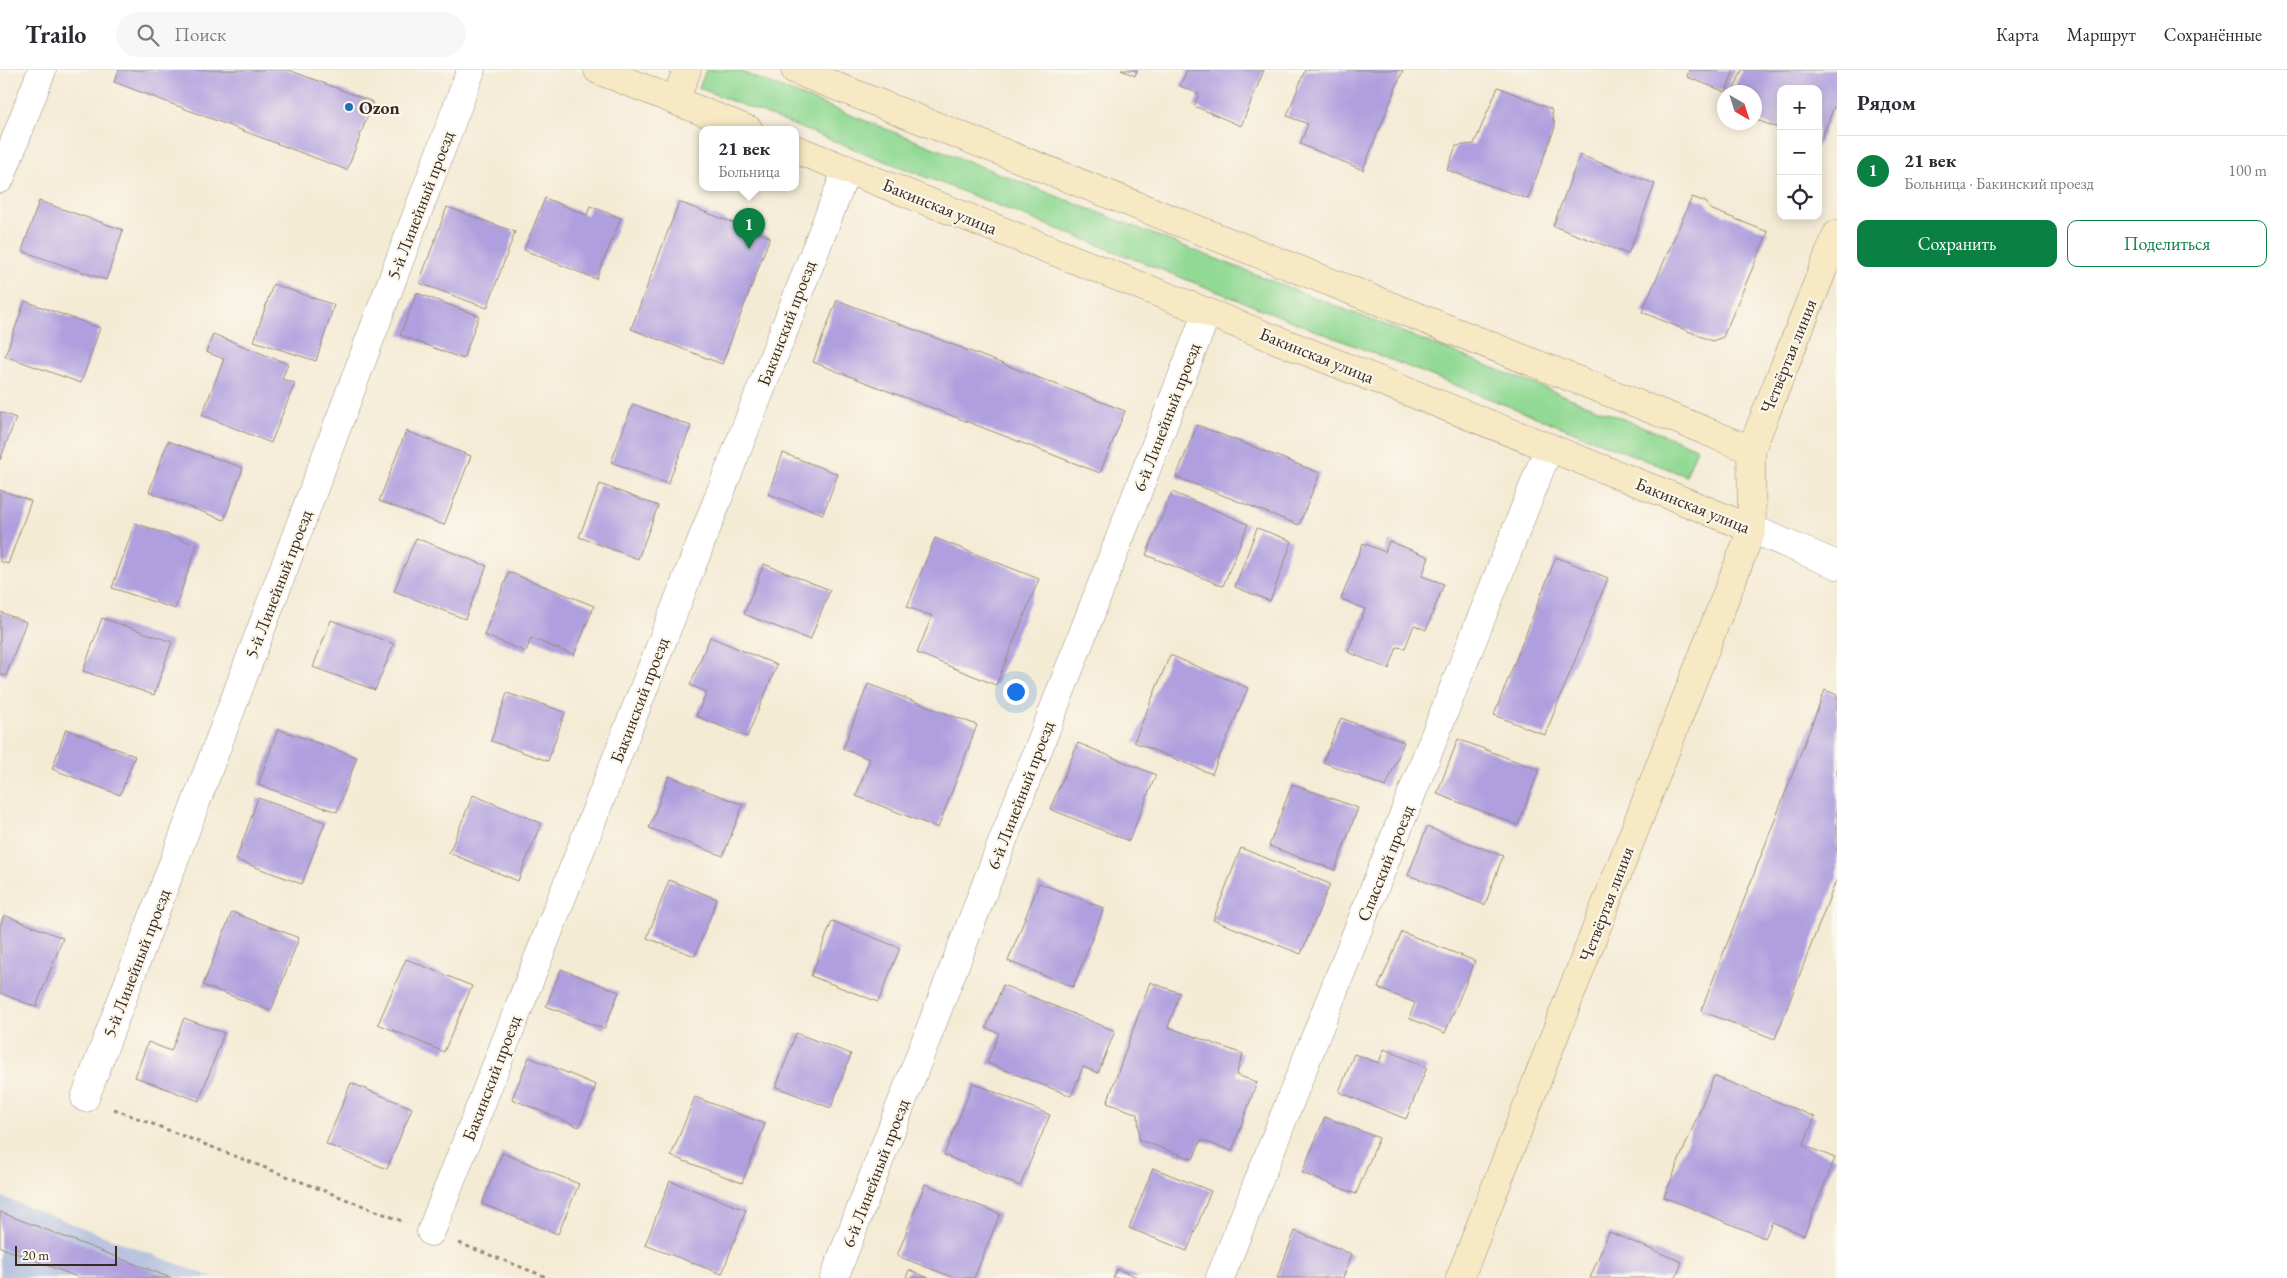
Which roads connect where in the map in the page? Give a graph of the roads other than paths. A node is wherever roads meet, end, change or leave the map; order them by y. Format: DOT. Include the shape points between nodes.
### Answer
graph roads {
  1 [pos="42,70"];
  2 [pos="471,70"];
  3 [pos="598,70"];
  4 [pos="688,70"];
  5 [pos="795,70"];
  6 [pos="675,101"];
  7 [pos="739,126"];
  8 [pos="799,151"];
  9 [pos="847,169"];
  10 [pos="0,179"];
  11 [pos="1837,234"];
  12 [pos="1207,312"];
  13 [pos="1549,447"];
  14 [pos="1751,450"];
  15 [pos="1752,529"];
  16 [pos="1837,565"];
  17 [pos="85,1098"];
  18 [pos="431,1232"];
  19 [pos="834,1278"];
  20 [pos="1220,1278"];
  21 [pos="1460,1278"];
  1 -- 10 [label="street"];
  2 -- 17 [label="street, 5-й Линейный проезд"];
  3 -- 6 [label="street"];
  4 -- 6 [label="street"];
  5 -- 14 [label="street"];
  6 -- 7 [label="street"];
  8 -- 9 [label="street, Бакинская улица"];
  9 -- 12 [label="street, Бакинская улица"];
  9 -- 18 [label="street, Бакинский проезд"];
  11 -- 14 [label="street, Четвёртая линия"];
  12 -- 13 [label="street, Бакинская улица"];
  12 -- 19 [label="street, 6-й Линейный проезд"];
  13 -- 15 [label="street, Бакинская улица"];
  13 -- 20 [label="street, Спасский проезд"];
  14 -- 15 [label="street"];
  15 -- 16 [label="street, Бакинская улица"];
  15 -- 21 [label="street, Четвёртая линия"];
}
